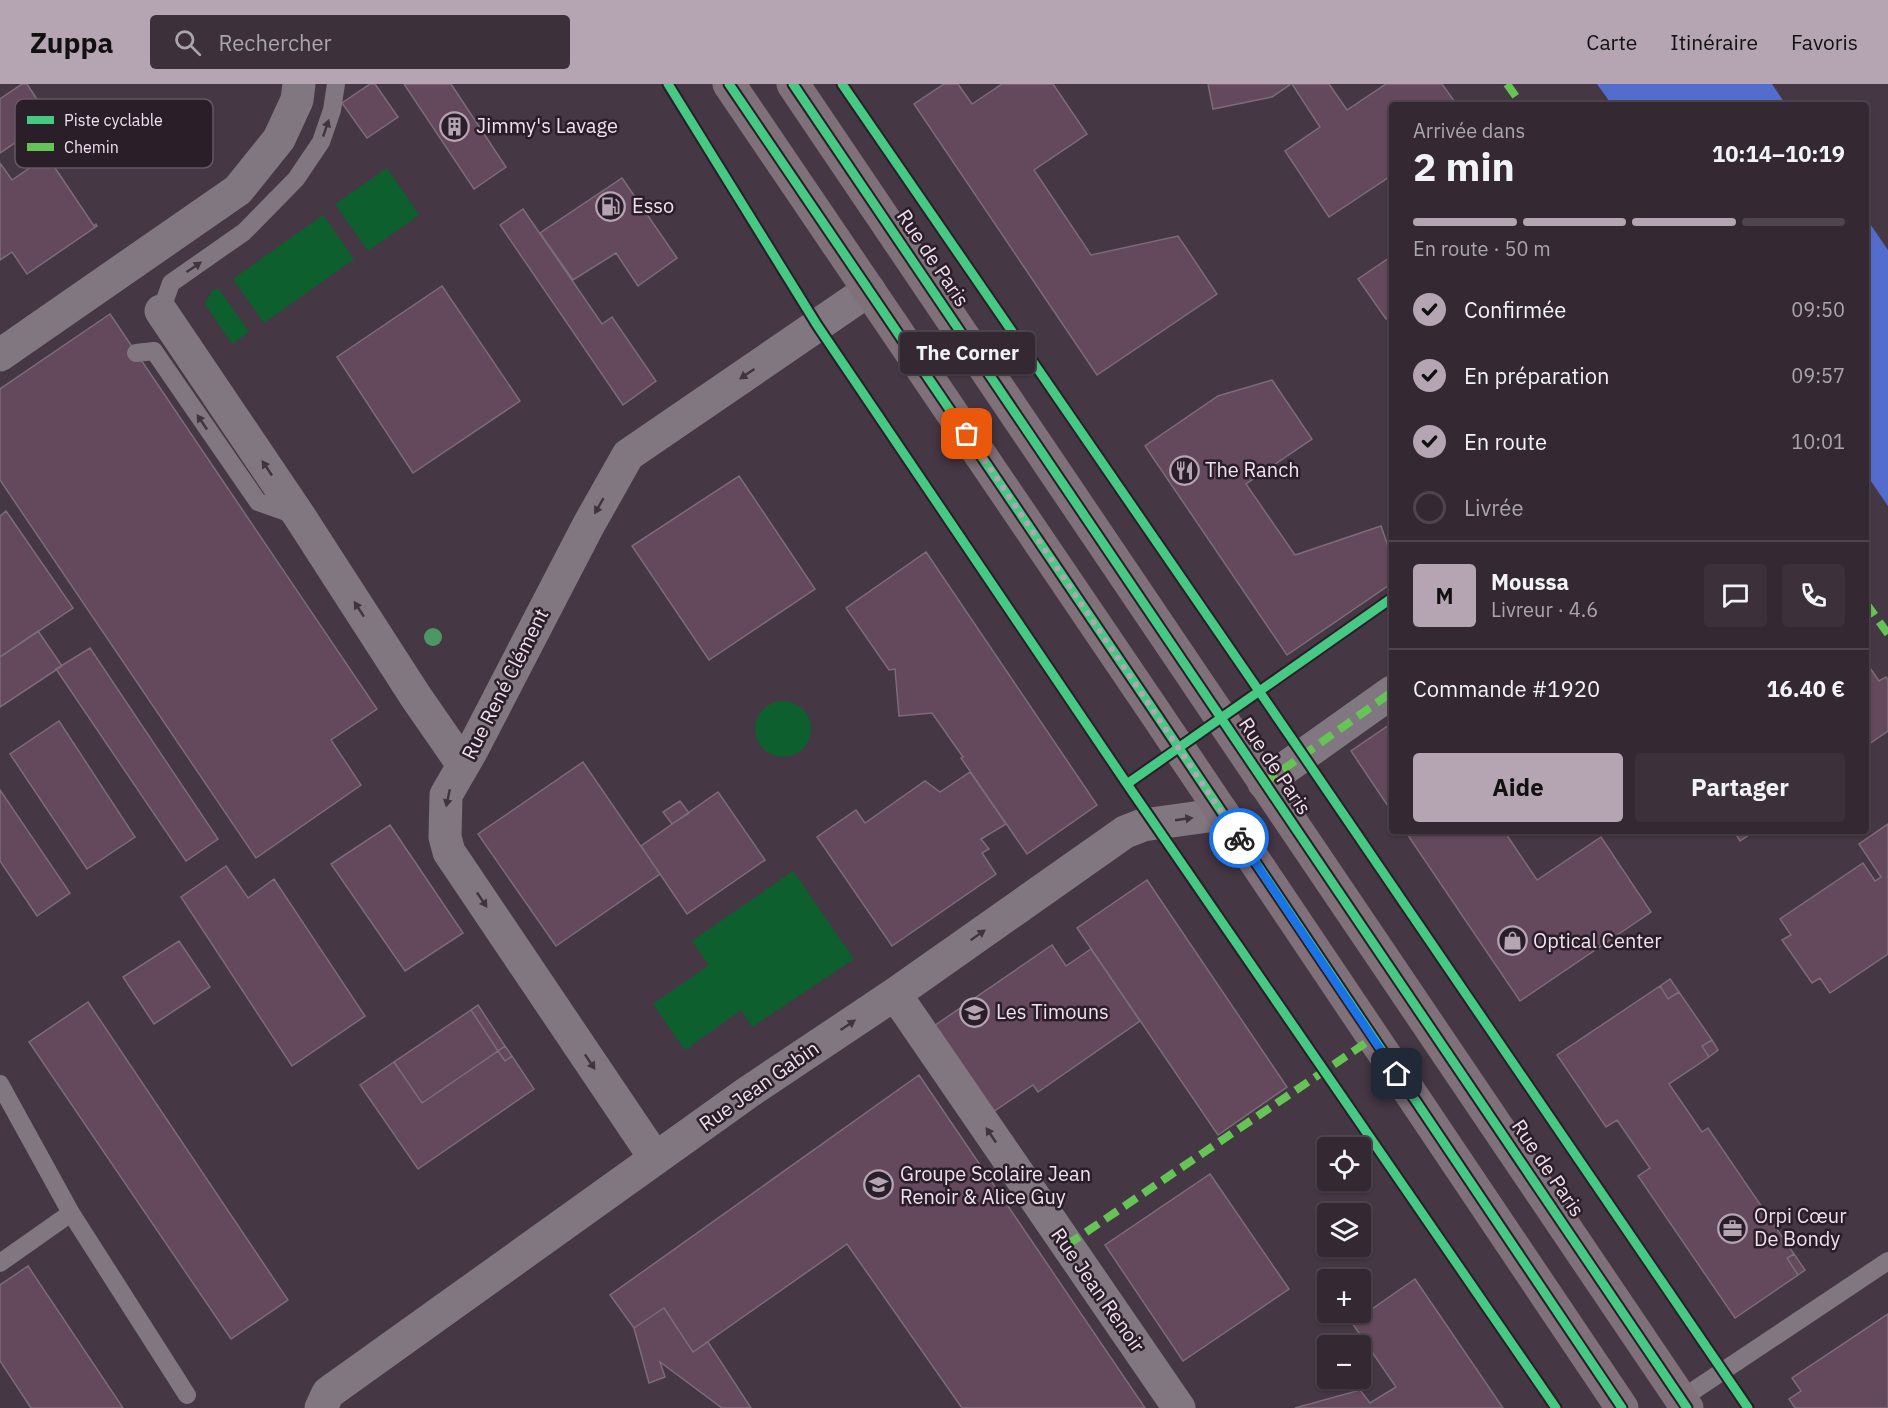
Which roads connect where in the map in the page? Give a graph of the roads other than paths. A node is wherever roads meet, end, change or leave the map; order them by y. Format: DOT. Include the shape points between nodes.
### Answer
graph roads {
  1 [pos="299,84"];
  2 [pos="336,84"];
  3 [pos="729,84"];
  4 [pos="793,84"];
  5 [pos="869,290"];
  6 [pos="161,311"];
  7 [pos="136,354"];
  8 [pos="0,355"];
  9 [pos="300,517"];
  10 [pos="1389,694"];
  11 [pos="463,765"];
  12 [pos="1264,783"];
  13 [pos="1223,814"];
  14 [pos="894,994"];
  15 [pos="0,1084"];
  16 [pos="655,1158"];
  17 [pos="71,1213"];
  18 [pos="1888,1261"];
  19 [pos="0,1263"];
  20 [pos="187,1395"];
  21 [pos="1684,1404"];
  22 [pos="321,1408"];
  23 [pos="1179,1408"];
  24 [pos="1622,1408"];
  1 -- 8 [label="street" via="297,100 279,138 238,190"];
  6 -- 2 [label="lane, one-way" via="171,283 244,232 296,179 321,142"];
  3 -- 5 [label="main road"];
  4 -- 12 [label="main road, Rue de Paris"];
  5 -- 11 [label="street, Rue René Clément, one-way" via="628,455"];
  5 -- 13 [label="main road"];
  9 -- 6 [label="street, one-way"];
  9 -- 7 [label="lane, one-way" via="258,502 154,351"];
  11 -- 9 [label="street, one-way"];
  10 -- 12 [label="street"];
  11 -- 16 [label="street, Rue René Clément, one-way" via="447,795 445,837 449,852"];
  12 -- 21 [label="main road, Rue de Paris"];
  14 -- 13 [label="street, Rue Jean Gabin, one-way" via="1125,831"];
  13 -- 24 [label="main road"];
  16 -- 14 [label="street, Rue Jean Gabin, one-way"];
  23 -- 14 [label="street, Rue Jean Renoir, one-way"];
  15 -- 17 [label="lane"];
  16 -- 22 [label="street, Rue Jean Gabin" via="328,1393"];
  17 -- 19 [label="lane"];
  17 -- 20 [label="lane"];
  18 -- 21 [label="lane"];
}
